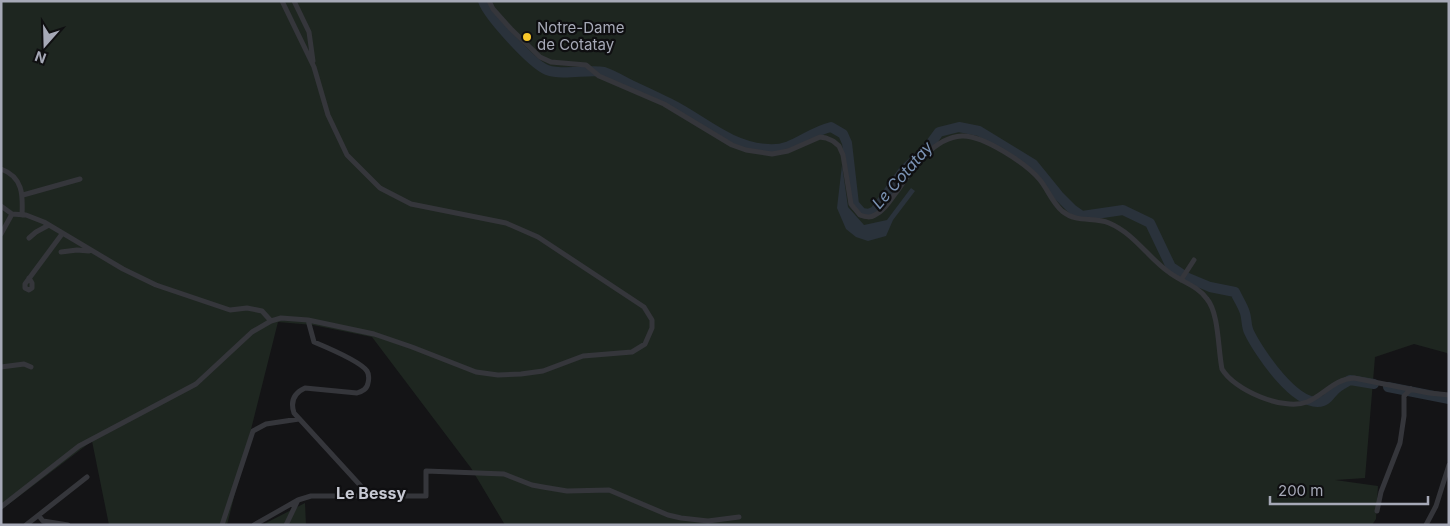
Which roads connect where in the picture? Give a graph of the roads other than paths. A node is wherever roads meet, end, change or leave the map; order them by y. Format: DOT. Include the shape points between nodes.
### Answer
graph roads {
  1 [pos="282,1"];
  2 [pos="294,1"];
  3 [pos="489,1"];
  4 [pos="314,66"];
  5 [pos="1,169"];
  6 [pos="80,180"];
  7 [pos="22,195"];
  8 [pos="1,206"];
  9 [pos="12,214"];
  10 [pos="22,215"];
  11 [pos="49,225"];
  12 [pos="2,231"];
  13 [pos="62,234"];
  14 [pos="29,238"];
  15 [pos="61,252"];
  16 [pos="92,252"];
  17 [pos="42,260"];
  18 [pos="1194,260"];
  19 [pos="43,269"];
  20 [pos="29,278"];
  21 [pos="1182,280"];
  22 [pos="308,320"];
  23 [pos="271,321"];
  24 [pos="1,367"];
  25 [pos="31,367"];
  26 [pos="1411,389"];
  27 [pos="1449,395"];
  28 [pos="299,419"];
  29 [pos="1449,465"];
  30 [pos="87,477"];
  31 [pos="370,496"];
  32 [pos="298,500"];
  33 [pos="1,507"];
  34 [pos="1377,511"];
  35 [pos="39,516"];
  36 [pos="739,517"];
  37 [pos="26,525"];
  38 [pos="68,525"];
  39 [pos="222,525"];
  40 [pos="254,525"];
  41 [pos="286,525"];
  42 [pos="1426,525"];
  1 -- 4 [label="street"];
  2 -- 4 [label="street" via="309,32"];
  3 -- 21 [label="street" via="511,29 540,57 551,62 586,65 598,76 664,104 723,140 746,150 788,152 820,137 826,138 839,146 845,161 852,204 860,215 876,215 884,209 908,174 938,145 955,137 976,138 1025,165 1062,211 1081,220 1108,222 1142,245 1169,273"];
  4 -- 22 [label="street" via="328,116 347,155 380,188 411,204 506,223 538,237 632,298 649,314 652,328 645,344 632,352 583,356 543,372 498,375 476,372 374,334"];
  5 -- 7 [label="street" via="18,180"];
  6 -- 7 [label="street"];
  7 -- 10 [label="street"];
  8 -- 9 [label="street"];
  9 -- 10 [label="street"];
  9 -- 12 [label="street"];
  10 -- 11 [label="street"];
  11 -- 13 [label="street"];
  11 -- 14 [label="street"];
  13 -- 16 [label="street"];
  13 -- 17 [label="street"];
  15 -- 16 [label="street"];
  16 -- 23 [label="street" via="156,285 230,310 247,308 262,311"];
  17 -- 19 [label="street"];
  17 -- 20 [label="street"];
  18 -- 21 [label="street"];
  21 -- 26 [label="street" via="1207,297 1212,305 1222,368 1226,376 1245,390 1269,400 1299,403 1346,379 1365,379"];
  22 -- 23 [label="street" via="281,318"];
  22 -- 28 [label="street" via="314,342 360,364 369,378 364,391 357,393 314,388 299,391 292,406"];
  23 -- 33 [label="street" via="252,332 196,384 79,446"];
  24 -- 25 [label="street" via="24,364"];
  26 -- 27 [label="street"];
  26 -- 34 [label="street" via="1404,396 1400,443"];
  28 -- 31 [label="street"];
  28 -- 39 [label="street" via="266,424 253,431"];
  29 -- 42 [label="street" via="1436,506"];
  30 -- 35 [label="street"];
  31 -- 32 [label="street" via="312,496"];
  31 -- 36 [label="street" via="426,496 426,471 504,474 543,488 609,490 668,516 708,521"];
  32 -- 40 [label="street"];
  32 -- 41 [label="street"];
  35 -- 37 [label="street"];
  35 -- 38 [label="street" via="43,521"];
}
